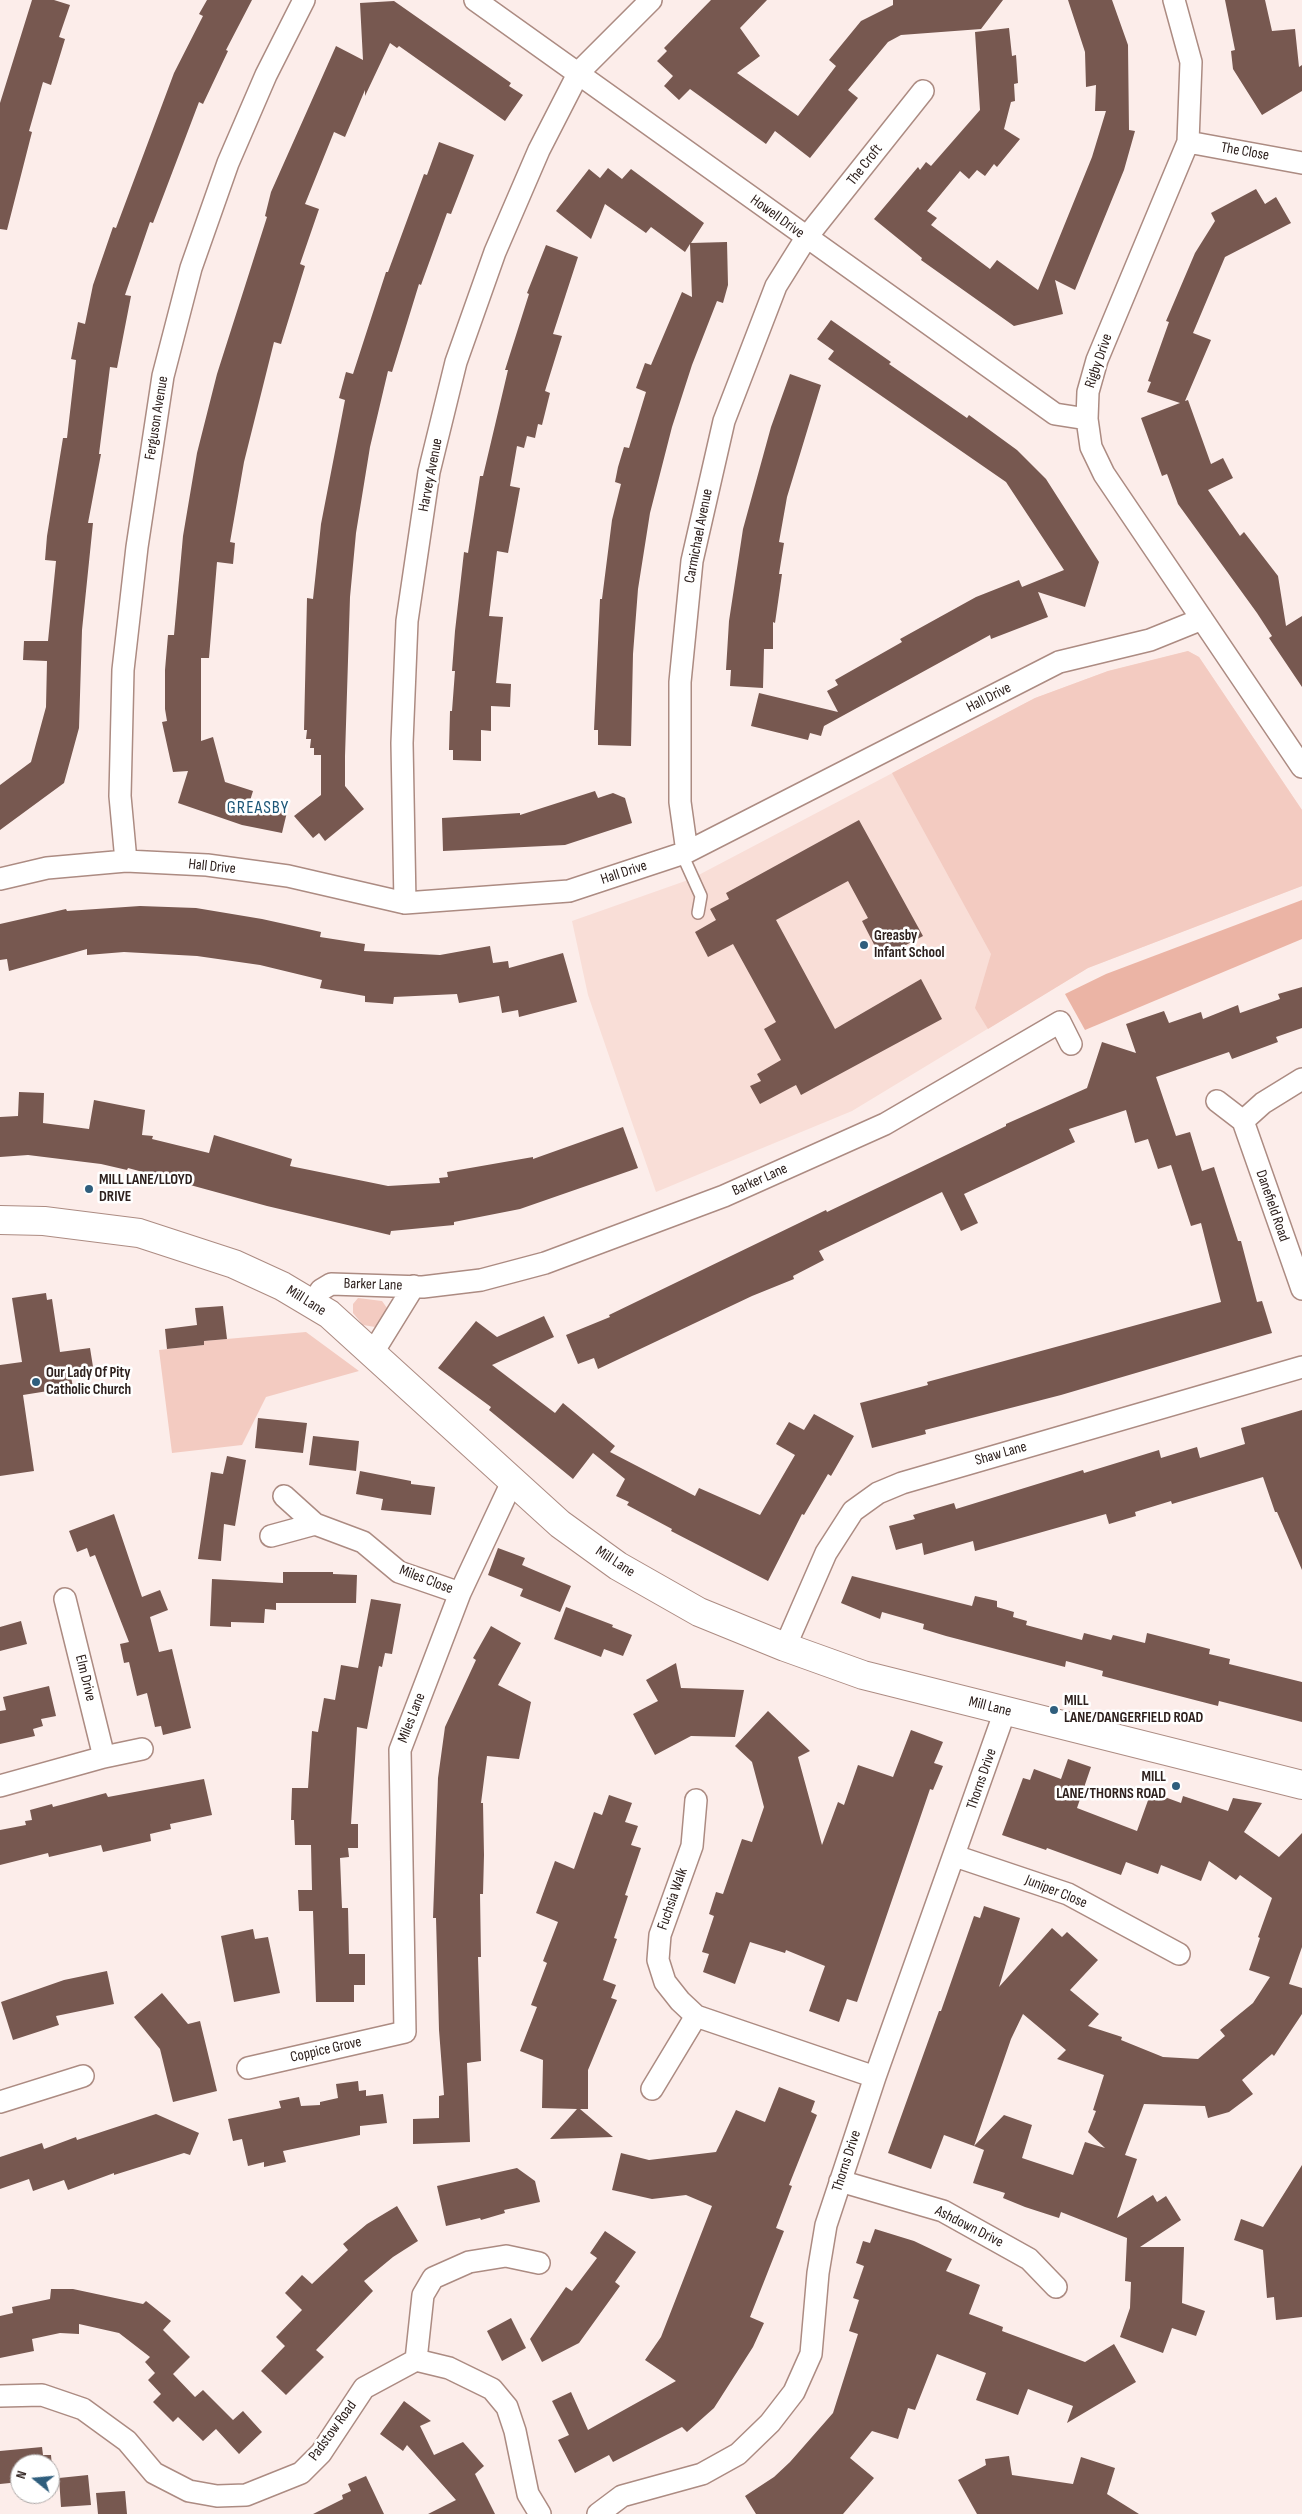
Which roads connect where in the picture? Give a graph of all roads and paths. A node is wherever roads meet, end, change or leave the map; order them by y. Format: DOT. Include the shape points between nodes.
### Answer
graph roads {
  1 [pos="304,0"];
  2 [pos="475,0"];
  3 [pos="650,0"];
  4 [pos="1174,0"];
  5 [pos="579,72"];
  6 [pos="923,91"];
  7 [pos="1188,142"];
  8 [pos="1302,162"];
  9 [pos="806,238"];
  10 [pos="1087,420"];
  11 [pos="1202,619"];
  12 [pos="1302,766"];
  13 [pos="684,853"];
  14 [pos="126,861"];
  15 [pos="0,879"];
  16 [pos="405,903"];
  17 [pos="698,912"];
  18 [pos="1071,1044"];
  19 [pos="1302,1079"];
  20 [pos="1217,1101"];
  21 [pos="1243,1121"];
  22 [pos="0,1220"];
  23 [pos="414,1286"];
  24 [pos="1302,1290"];
  25 [pos="312,1304"];
  26 [pos="372,1354"];
  27 [pos="1302,1367"];
  28 [pos="512,1482"];
  29 [pos="284,1496"];
  30 [pos="315,1524"];
  31 [pos="272,1536"];
  32 [pos="460,1593"];
  33 [pos="65,1599"];
  34 [pos="785,1648"];
  35 [pos="1005,1711"];
  36 [pos="142,1749"];
  37 [pos="104,1757"];
  38 [pos="1302,1785"];
  39 [pos="0,1786"];
  40 [pos="696,1800"];
  41 [pos="955,1856"];
  42 [pos="1179,1954"];
  43 [pos="696,2016"];
  44 [pos="405,2032"];
  45 [pos="248,2068"];
  46 [pos="83,2076"];
  47 [pos="875,2077"];
  48 [pos="652,2089"];
  49 [pos="0,2102"];
  50 [pos="840,2181"];
  51 [pos="539,2263"];
  52 [pos="1056,2287"];
  53 [pos="416,2360"];
  54 [pos="0,2396"];
  55 [pos="540,2514"];
  56 [pos="598,2514"];
  1 -- 14 [label="street, Ferguson Avenue" via="266,75 228,163 191,268 163,376 136,547 123,670 120,796"];
  2 -- 5 [label="street, Howell Drive"];
  3 -- 5 [label="street, Harvey Avenue"];
  4 -- 7 [label="street, Rigby Drive" via="1191,62"];
  5 -- 9 [label="street, Howell Drive"];
  5 -- 16 [label="street, Harvey Avenue" via="539,150 495,252 456,362 429,472 407,621 402,743"];
  6 -- 9 [label="street, The Croft"];
  7 -- 8 [label="street, The Close"];
  7 -- 10 [label="street, Rigby Drive" via="1097,360 1088,392"];
  9 -- 10 [label="street, Howell Drive" via="1055,414"];
  9 -- 13 [label="street, Carmichael Avenue" via="776,286 724,421 692,560 680,682 680,802"];
  10 -- 11 [label="street, Rigby Drive" via="1092,447 1104,474"];
  11 -- 12 [label="street, Rigby Drive"];
  11 -- 13 [label="street, Hall Drive" via="1150,640 1060,662"];
  13 -- 16 [label="street, Hall Drive" via="568,891"];
  13 -- 17 [label="lane" via="701,896"];
  14 -- 15 [label="street, Hall Drive" via="47,868"];
  14 -- 16 [label="street, Hall Drive" via="207,865 288,876"];
  18 -- 23 [label="street, Barker Lane" via="1060,1022 886,1124 724,1196 545,1263 481,1280"];
  19 -- 21 [label="street" via="1262,1103"];
  20 -- 21 [label="street"];
  21 -- 24 [label="street, Danefield Road"];
  22 -- 25 [label="street, Mill Lane" via="44,1221 139,1234 234,1264"];
  23 -- 25 [label="street, Barker Lane" via="331,1284 321,1290"];
  23 -- 26 [label="street, Barker Lane"];
  25 -- 26 [label="street, Mill Lane" via="329,1314"];
  26 -- 28 [label="street, Mill Lane"];
  27 -- 34 [label="street, Shaw Lane" via="902,1483 878,1494 852,1510 826,1553"];
  28 -- 32 [label="street, Miles Lane"];
  28 -- 34 [label="street, Mill Lane" via="560,1524 618,1566 699,1612"];
  29 -- 30 [label="street, Miles Close"];
  30 -- 31 [label="street"];
  30 -- 32 [label="street, Miles Close" via="363,1542 399,1572"];
  32 -- 44 [label="street, Miles Lane" via="400,1750"];
  33 -- 37 [label="street, Elm Drive"];
  34 -- 35 [label="street, Mill Lane" via="863,1675"];
  35 -- 38 [label="street, Mill Lane"];
  35 -- 41 [label="street, Thorns Drive"];
  36 -- 37 [label="street"];
  37 -- 39 [label="street"];
  40 -- 43 [label="street, Fuchsia Walk" via="692,1846 660,1936 658,1960 665,1982"];
  41 -- 42 [label="street, Juniper Close" via="1068,1894"];
  41 -- 47 [label="street, Thorns Drive"];
  43 -- 47 [label="street, Fuchsia Walk"];
  43 -- 48 [label="street"];
  44 -- 45 [label="street, Coppice Grove"];
  46 -- 49 [label="street"];
  47 -- 50 [label="street, Thorns Drive"];
  50 -- 52 [label="street, Ashdown Drive" via="943,2211 1029,2259"];
  50 -- 56 [label="street, Thorns Drive" via="826,2225 811,2354 794,2392 770,2423 738,2454 702,2474 622,2496"];
  51 -- 53 [label="street" via="506,2256 469,2262 433,2278 423,2295"];
  53 -- 54 [label="street, Padstow Road" via="364,2388 321,2453 301,2473 246,2495 217,2496 189,2491 154,2472 126,2441 83,2409 42,2395"];
  53 -- 55 [label="street" via="449,2368 492,2389 507,2407 528,2494"];
}
